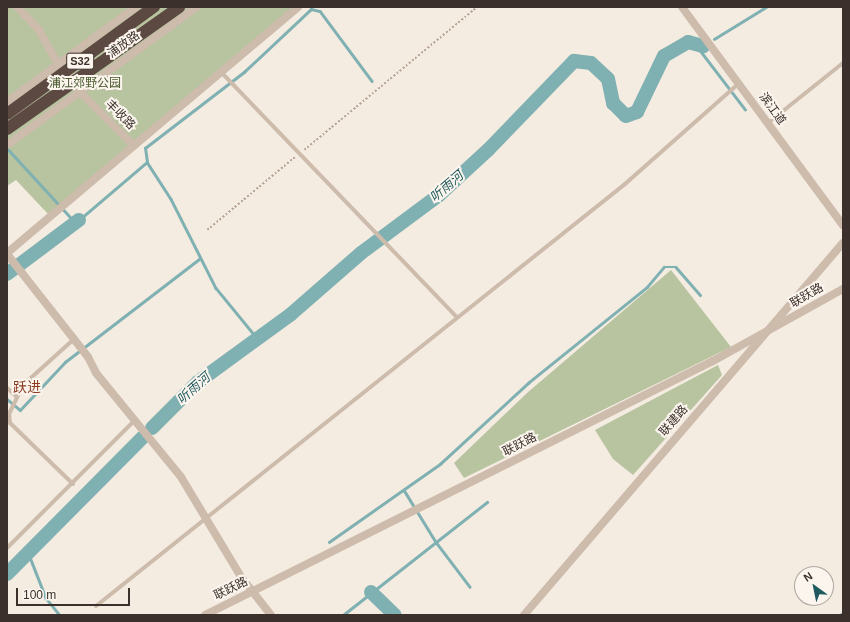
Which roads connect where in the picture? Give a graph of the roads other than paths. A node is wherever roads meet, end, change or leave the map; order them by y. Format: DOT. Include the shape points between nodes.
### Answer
graph roads {
  1 [pos="17,7"];
  2 [pos="136,7"];
  3 [pos="154,7"];
  4 [pos="179,7"];
  5 [pos="197,7"];
  6 [pos="298,7"];
  7 [pos="682,7"];
  8 [pos="843,63"];
  9 [pos="58,64"];
  10 [pos="221,72"];
  11 [pos="738,83"];
  12 [pos="80,92"];
  13 [pos="7,102"];
  14 [pos="7,114"];
  15 [pos="768,123"];
  16 [pos="7,129"];
  17 [pos="10,143"];
  18 [pos="134,146"];
  19 [pos="843,225"];
  20 [pos="842,247"];
  21 [pos="8,256"];
  22 [pos="843,289"];
  23 [pos="456,316"];
  24 [pos="762,336"];
  25 [pos="74,339"];
  26 [pos="7,388"];
  27 [pos="16,396"];
  28 [pos="135,420"];
  29 [pos="73,484"];
  30 [pos="207,517"];
  31 [pos="7,548"];
  32 [pos="252,592"];
  33 [pos="96,606"];
  34 [pos="205,615"];
  35 [pos="271,615"];
  36 [pos="524,615"];
  1 -- 9 [label="street, 丰收路" via="39,30"];
  2 -- 9 [label="street, 浦放路"];
  3 -- 14 [label="highway, S32, bridge"];
  4 -- 16 [label="highway, S32, bridge"];
  5 -- 12 [label="street, 浦放路"];
  6 -- 10 [label="street"];
  7 -- 11 [label="street, 滨江道"];
  8 -- 15 [label="lane"];
  9 -- 12 [label="street, 丰收路"];
  9 -- 13 [label="street, 浦放路"];
  10 -- 18 [label="street"];
  10 -- 23 [label="lane"];
  11 -- 15 [label="street, 滨江道"];
  11 -- 23 [label="lane" via="625,184"];
  12 -- 17 [label="street, 浦放路"];
  12 -- 18 [label="street, 丰收路"];
  15 -- 19 [label="street, 滨江道"];
  18 -- 21 [label="street" via="50,216"];
  20 -- 24 [label="street, 联建路"];
  21 -- 25 [label="street"];
  22 -- 24 [label="street, 联跃路"];
  23 -- 30 [label="lane"];
  24 -- 32 [label="street, 联跃路"];
  24 -- 36 [label="street, 联建路"];
  25 -- 27 [label="lane" via="39,368"];
  25 -- 28 [label="street" via="96,373"];
  26 -- 27 [label="lane"];
  27 -- 29 [label="lane" via="9,414 10,423"];
  28 -- 29 [label="lane"];
  28 -- 30 [label="street" via="181,477"];
  29 -- 31 [label="lane"];
  30 -- 32 [label="street"];
  30 -- 33 [label="lane"];
  32 -- 34 [label="street, 联跃路"];
  32 -- 35 [label="street"];
}
